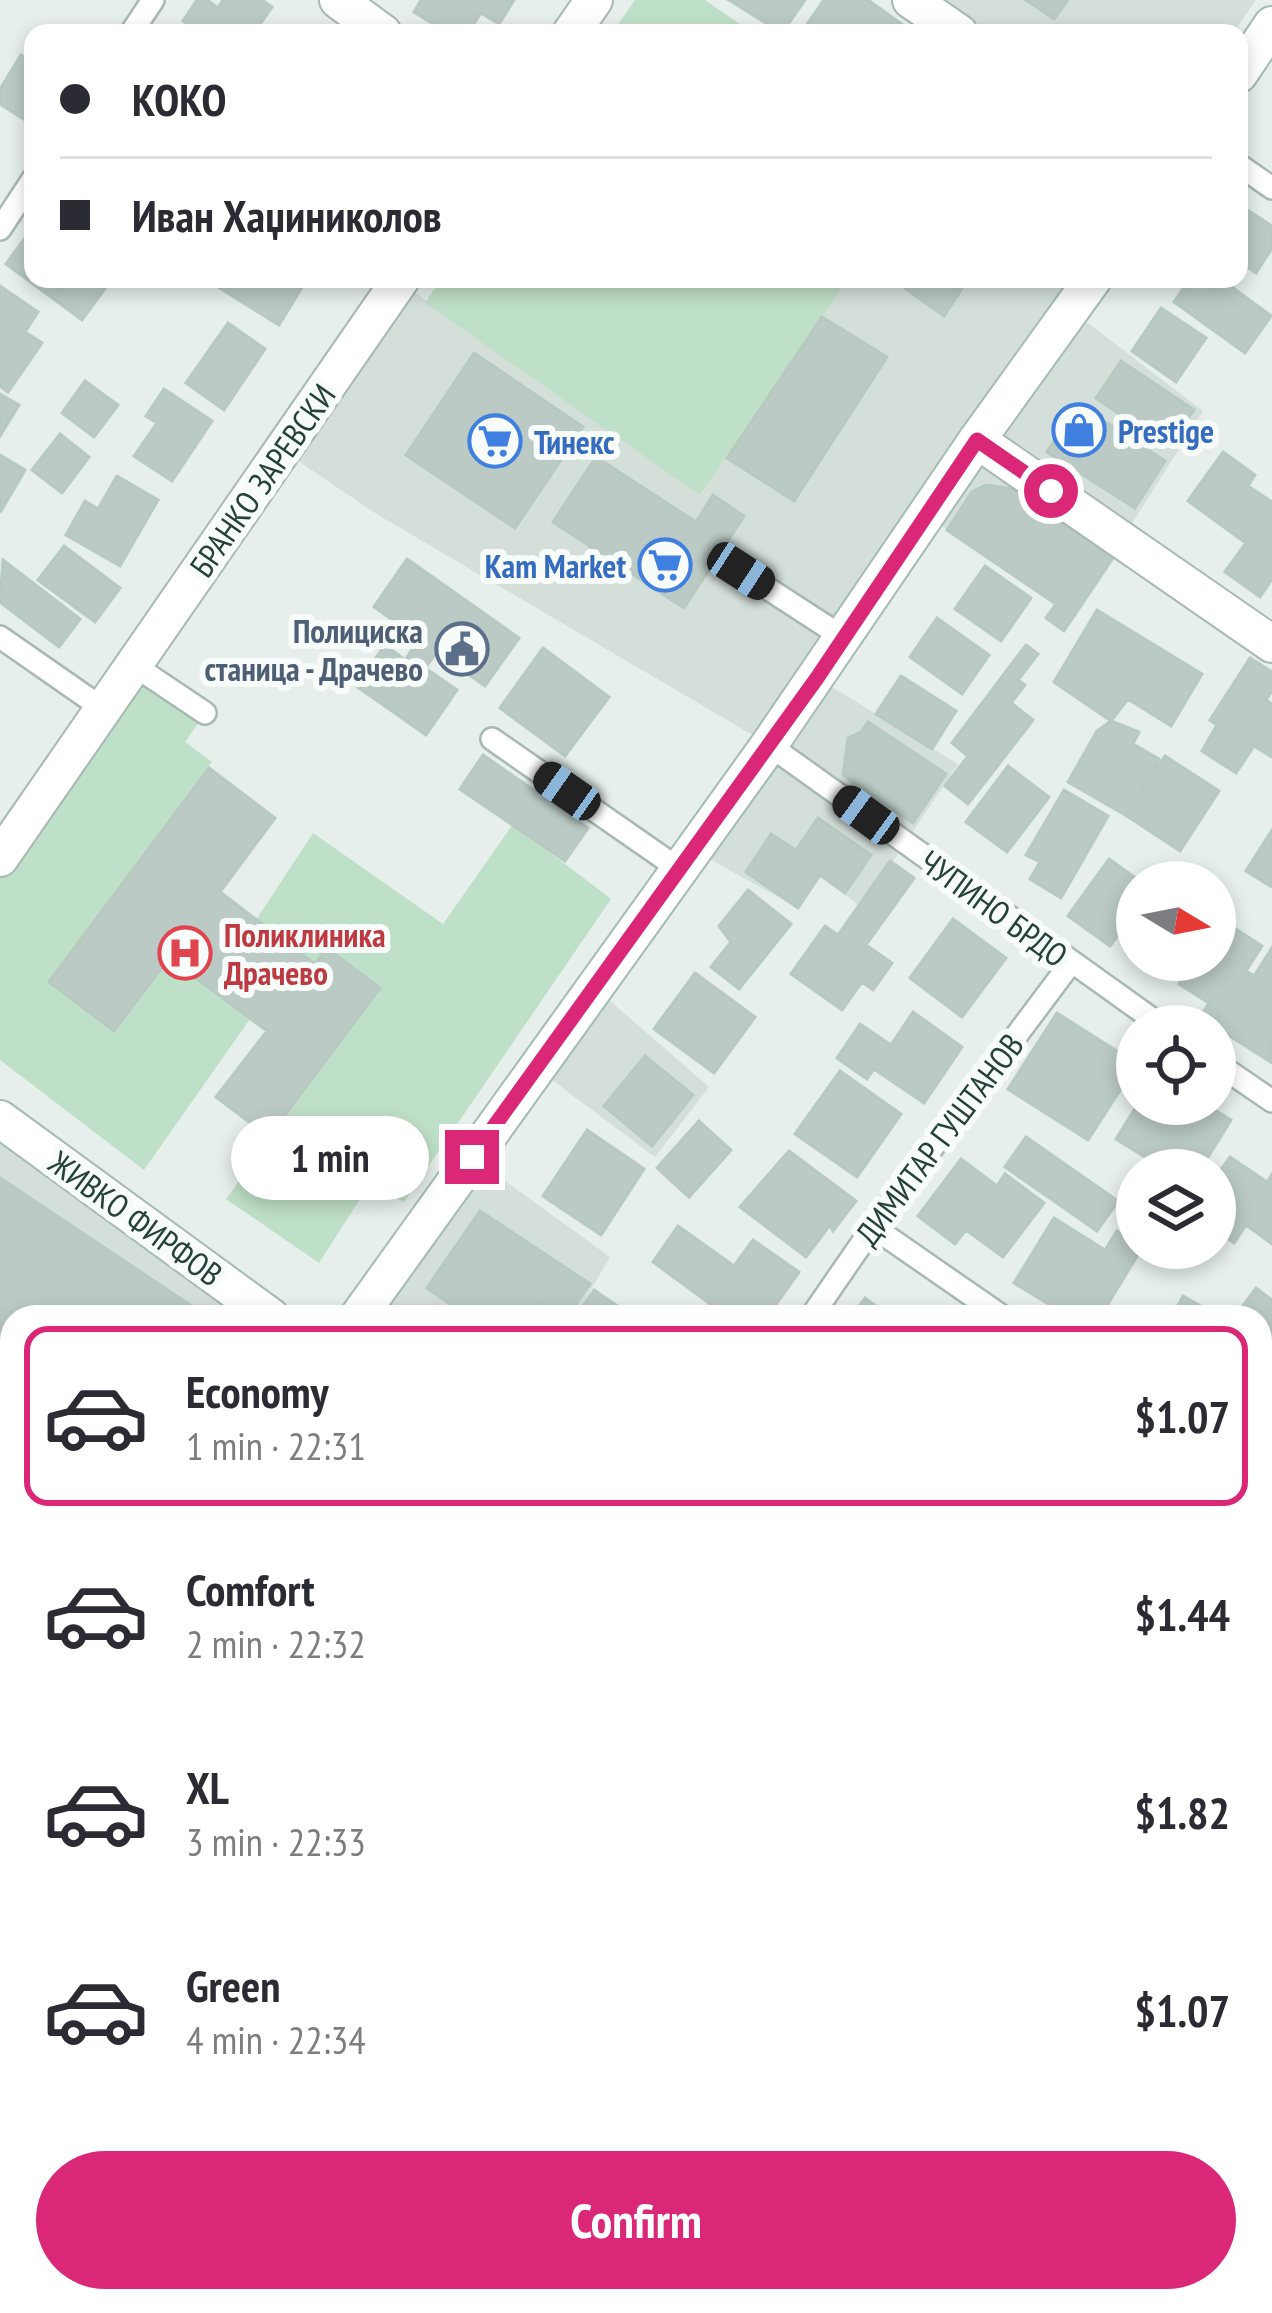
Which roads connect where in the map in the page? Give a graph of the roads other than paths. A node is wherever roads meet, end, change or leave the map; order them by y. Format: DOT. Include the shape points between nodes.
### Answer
graph roads {
  1 [pos="338,0"];
  2 [pos="911,0"];
  3 [pos="371,24"];
  4 [pos="946,24"];
  5 [pos="1272,25"];
  6 [pos="1248,61"];
  7 [pos="24,192"];
  8 [pos="1,226"];
  9 [pos="395,288"];
  10 [pos="1087,288"];
  11 [pos="977,440"];
  12 [pos="741,571"];
  13 [pos="0,638"];
  14 [pos="844,638"];
  15 [pos="1272,644"];
  16 [pos="132,664"];
  17 [pos="102,708"];
  18 [pos="205,713"];
  19 [pos="492,739"];
  20 [pos="770,745"];
  21 [pos="0,858"];
  22 [pos="679,869"];
  23 [pos="1070,964"];
  24 [pos="1131,1005"];
  25 [pos="1236,1076"];
  26 [pos="1272,1101"];
  27 [pos="0,1118"];
  28 [pos="873,1227"];
  29 [pos="256,1305"];
  30 [pos="367,1305"];
  31 [pos="819,1305"];
  32 [pos="986,1305"];
  1 -- 3 [label="street"];
  2 -- 4 [label="street"];
  5 -- 6 [label="street"];
  7 -- 8 [label="lane"];
  9 -- 16 [label="street, БРАНКО ЗАРЕВСКИ"];
  10 -- 11 [label="street"];
  11 -- 14 [label="street"];
  11 -- 15 [label="street"];
  12 -- 14 [label="lane"];
  13 -- 17 [label="lane"];
  14 -- 20 [label="street"];
  16 -- 17 [label="street, БРАНКО ЗАРЕВСКИ"];
  16 -- 18 [label="lane"];
  17 -- 21 [label="street, БРАНКО ЗАРЕВСКИ"];
  19 -- 22 [label="lane"];
  20 -- 22 [label="street"];
  20 -- 23 [label="lane, ЧУПИНО БРДО"];
  22 -- 30 [label="street"];
  23 -- 24 [label="lane, ЧУПИНО БРДО"];
  23 -- 28 [label="lane, ДИМИТАР ГУШТАНОВ"];
  25 -- 26 [label="lane"];
  27 -- 29 [label="street, ЖИВКО ФИРФОВ"];
  28 -- 31 [label="lane, ДИМИТАР ГУШТАНОВ"];
  28 -- 32 [label="lane"];
}
